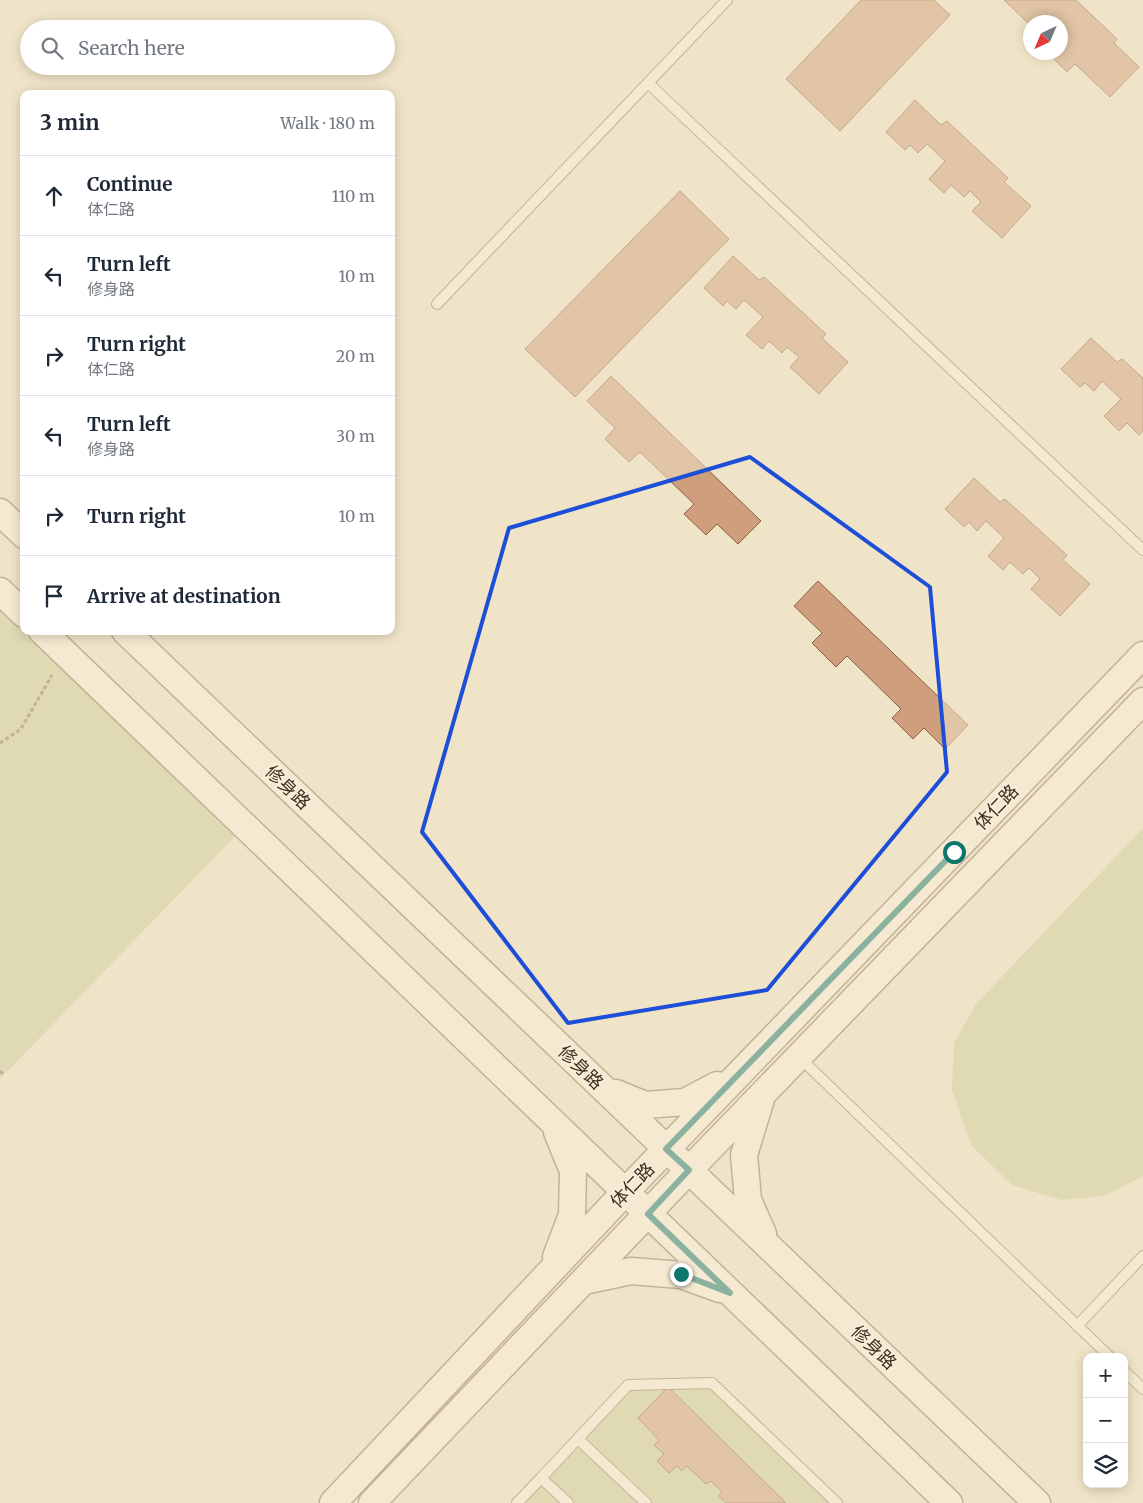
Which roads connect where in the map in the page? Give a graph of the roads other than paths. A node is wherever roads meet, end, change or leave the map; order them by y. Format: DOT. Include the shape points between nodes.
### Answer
graph roads {
  1 [pos="727,0"];
  2 [pos="648,83"];
  3 [pos="437,304"];
  4 [pos="0,512"];
  5 [pos="20,531"];
  6 [pos="1143,550"];
  7 [pos="0,591"];
  8 [pos="20,610"];
  9 [pos="46,635"];
  10 [pos="129,635"];
  11 [pos="1143,655"];
  12 [pos="1143,700"];
  13 [pos="799,1057"];
  14 [pos="740,1073"];
  15 [pos="602,1087"];
  16 [pos="763,1094"];
  17 [pos="553,1122"];
  18 [pos="666,1149"];
  19 [pos="689,1170"];
  20 [pos="625,1192"];
  21 [pos="648,1214"];
  22 [pos="768,1246"];
  23 [pos="1143,1256"];
  24 [pos="552,1268"];
  25 [pos="584,1281"];
  26 [pos="730,1293"];
  27 [pos="1077,1326"];
  28 [pos="1106,1353"];
  29 [pos="1128,1375"];
  30 [pos="1143,1389"];
  31 [pos="578,1438"];
  32 [pos="542,1478"];
  33 [pos="332,1503"];
  34 [pos="372,1503"];
  35 [pos="517,1503"];
  36 [pos="568,1503"];
  37 [pos="646,1503"];
  38 [pos="837,1503"];
  39 [pos="949,1503"];
  40 [pos="1037,1503"];
  1 -- 2 [label="lane"];
  2 -- 3 [label="lane"];
  2 -- 6 [label="lane"];
  4 -- 5 [label="street"];
  7 -- 8 [label="street"];
  9 -- 17 [label="street"];
  10 -- 15 [label="street, 修身路"];
  11 -- 14 [label="street, 体仁路"];
  12 -- 13 [label="street, 体仁路"];
  13 -- 16 [label="street, 体仁路"];
  13 -- 27 [label="lane"];
  14 -- 15 [label="street" via="685,1102 645,1105"];
  14 -- 18 [label="street, 体仁路"];
  15 -- 18 [label="street, 修身路"];
  16 -- 19 [label="street, 体仁路"];
  16 -- 22 [label="street" via="744,1155 748,1200"];
  17 -- 20 [label="street"];
  17 -- 24 [label="street" via="573,1171 572,1215"];
  18 -- 19 [label="street, 修身路"];
  18 -- 20 [label="street, 体仁路"];
  19 -- 21 [label="street, 体仁路"];
  19 -- 22 [label="street, 修身路"];
  20 -- 21 [label="street"];
  20 -- 24 [label="street, 体仁路"];
  21 -- 25 [label="street, 体仁路"];
  21 -- 26 [label="street"];
  22 -- 40 [label="street, 修身路"];
  23 -- 27 [label="lane"];
  24 -- 33 [label="street, 体仁路"];
  25 -- 26 [label="street" via="631,1271 681,1274"];
  25 -- 34 [label="street, 体仁路"];
  26 -- 39 [label="street"];
  27 -- 28 [label="lane"];
  29 -- 30 [label="lane"];
  31 -- 32 [label="lane"];
  31 -- 37 [label="lane"];
  31 -- 38 [label="lane" via="628,1385 712,1383"];
  32 -- 35 [label="lane"];
  32 -- 36 [label="lane"];
}
